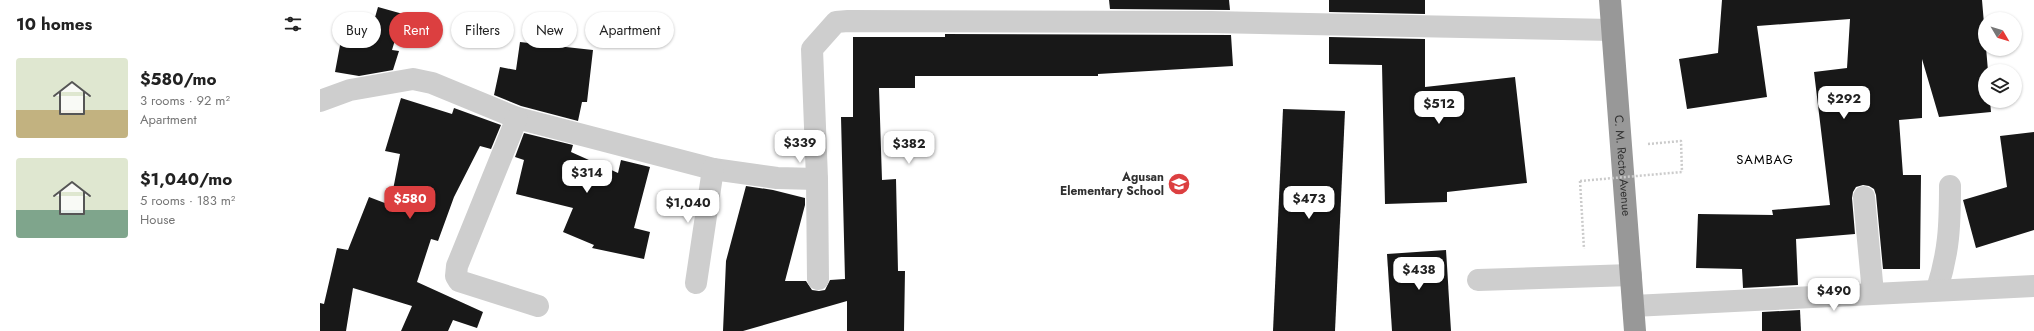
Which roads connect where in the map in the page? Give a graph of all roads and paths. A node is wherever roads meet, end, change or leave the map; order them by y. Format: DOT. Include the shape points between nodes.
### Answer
graph roads {
  1 [pos="1610,0"];
  2 [pos="1612,30"];
  3 [pos="320,101"];
  4 [pos="517,118"];
  5 [pos="1621,147"];
  6 [pos="713,169"];
  7 [pos="817,179"];
  8 [pos="1950,186"];
  9 [pos="1864,197"];
  10 [pos="1581,218"];
  11 [pos="1631,275"];
  12 [pos="818,279"];
  13 [pos="1478,280"];
  14 [pos="696,283"];
  15 [pos="2034,286"];
  16 [pos="1937,289"];
  17 [pos="1873,293"];
  18 [pos="538,306"];
  19 [pos="1633,306"];
  20 [pos="1635,331"];
  1 -- 2 [label="highway, C. M. Recto Avenue"];
  2 -- 5 [label="highway, C. M. Recto Avenue"];
  2 -- 7 [label="street" via="1211,22 836,22 812,49"];
  3 -- 4 [label="street" via="350,90 413,79 432,83"];
  4 -- 6 [label="street"];
  4 -- 18 [label="street" via="457,266 456,276 459,281"];
  5 -- 10 [label="path, bridge" via="1681,141 1682,172 1580,181"];
  5 -- 11 [label="highway, C. M. Recto Avenue"];
  6 -- 7 [label="street" via="777,178"];
  6 -- 14 [label="street"];
  7 -- 12 [label="street"];
  8 -- 16 [label="street" via="1950,236 1946,263"];
  9 -- 17 [label="street"];
  11 -- 13 [label="street"];
  11 -- 19 [label="highway, C. M. Recto Avenue"];
  15 -- 16 [label="street"];
  16 -- 17 [label="street"];
  17 -- 19 [label="street"];
  19 -- 20 [label="highway, C. M. Recto Avenue"];
}
